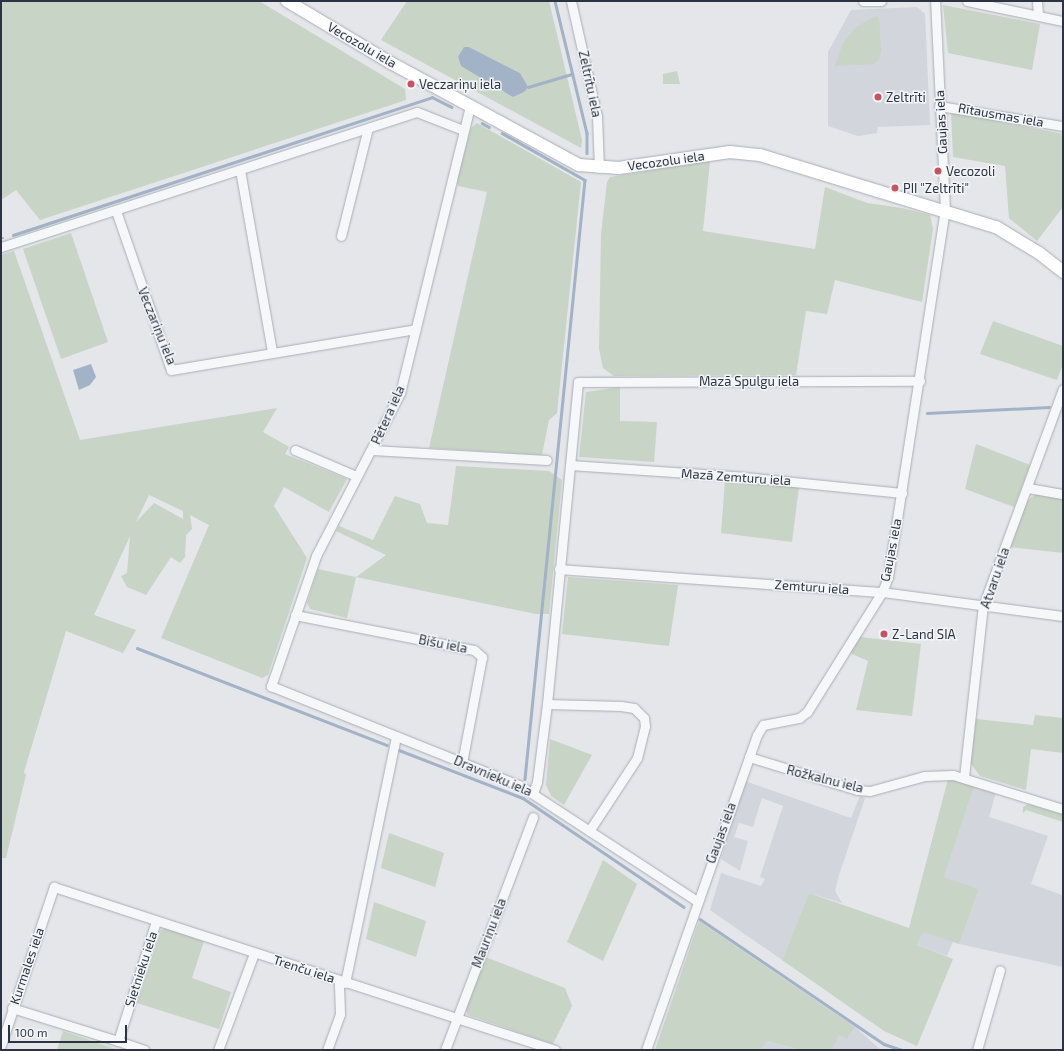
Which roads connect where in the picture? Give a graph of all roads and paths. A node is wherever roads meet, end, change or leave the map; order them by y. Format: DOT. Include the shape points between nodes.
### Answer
graph roads {
  1 [pos="287,1"];
  2 [pos="571,1"];
  3 [pos="863,1"];
  4 [pos="881,1"];
  5 [pos="935,1"];
  6 [pos="966,1"];
  7 [pos="1037,1"];
  8 [pos="1038,16"];
  9 [pos="1063,21"];
  10 [pos="470,106"];
  11 [pos="939,106"];
  12 [pos="1063,126"];
  13 [pos="368,128"];
  14 [pos="463,130"];
  15 [pos="599,168"];
  16 [pos="240,170"];
  17 [pos="945,210"];
  18 [pos="116,211"];
  19 [pos="341,236"];
  20 [pos="1,247"];
  21 [pos="1063,272"];
  22 [pos="416,330"];
  23 [pos="272,352"];
  24 [pos="920,381"];
  25 [pos="1063,389"];
  26 [pos="295,450"];
  27 [pos="372,450"];
  28 [pos="547,460"];
  29 [pos="570,465"];
  30 [pos="356,476"];
  31 [pos="1028,488"];
  32 [pos="902,493"];
  33 [pos="1063,494"];
  34 [pos="559,569"];
  35 [pos="882,592"];
  36 [pos="983,606"];
  37 [pos="295,615"];
  38 [pos="1063,616"];
  39 [pos="271,686"];
  40 [pos="547,704"];
  41 [pos="396,736"];
  42 [pos="748,757"];
  43 [pos="462,763"];
  44 [pos="964,777"];
  45 [pos="533,793"];
  46 [pos="1063,809"];
  47 [pos="533,817"];
  48 [pos="589,831"];
  49 [pos="54,887"];
  50 [pos="698,901"];
  51 [pos="156,921"];
  52 [pos="254,953"];
  53 [pos="1000,970"];
  54 [pos="342,982"];
  55 [pos="12,1008"];
  56 [pos="457,1017"];
  57 [pos="118,1041"];
  58 [pos="1,1045"];
  59 [pos="144,1050"];
  60 [pos="218,1050"];
  61 [pos="328,1050"];
  62 [pos="445,1050"];
  63 [pos="553,1050"];
  64 [pos="646,1050"];
  65 [pos="976,1050"];
  1 -- 10 [label="street, Vecozolu iela" via="356,43"];
  2 -- 15 [label="street, Zeltrītu iela" via="597,116"];
  3 -- 4 [label="street"];
  5 -- 11 [label="street, Gaujas iela"];
  6 -- 8 [label="street"];
  7 -- 8 [label="street"];
  8 -- 9 [label="street"];
  10 -- 14 [label="street, Pētera iela"];
  10 -- 15 [label="street, Vecozolu iela" via="579,165"];
  11 -- 12 [label="street, Rītausmas iela"];
  11 -- 17 [label="street, Gaujas iela"];
  13 -- 14 [label="street" via="417,112"];
  13 -- 16 [label="street"];
  13 -- 19 [label="street"];
  14 -- 22 [label="street, Pētera iela"];
  15 -- 17 [label="street, Vecozolu iela" via="633,167 745,152"];
  16 -- 18 [label="street"];
  16 -- 23 [label="street"];
  17 -- 21 [label="street, Vecozolu iela" via="996,227 1033,249"];
  17 -- 24 [label="street, Gaujas iela"];
  18 -- 20 [label="street"];
  18 -- 23 [label="street, Veczariņu iela" via="171,370"];
  22 -- 23 [label="street, Veczariņu iela"];
  22 -- 27 [label="street, Pētera iela" via="400,393"];
  24 -- 29 [label="street, Mazā Spulgu iela" via="578,382"];
  24 -- 32 [label="street, Gaujas iela"];
  25 -- 31 [label="street, Atvaru iela"];
  26 -- 30 [label="street"];
  27 -- 28 [label="street"];
  27 -- 30 [label="street, Pētera iela"];
  29 -- 32 [label="street, Mazā Zemturu iela" via="759,478"];
  29 -- 34 [label="street"];
  30 -- 37 [label="street, Pētera iela" via="316,556"];
  31 -- 33 [label="street"];
  31 -- 36 [label="street, Atvaru iela"];
  32 -- 35 [label="street, Gaujas iela" via="888,577"];
  34 -- 35 [label="street, Zemturu iela"];
  34 -- 40 [label="street"];
  35 -- 36 [label="street, Zemturu iela"];
  35 -- 42 [label="street, Gaujas iela" via="807,712 799,718 763,725"];
  36 -- 38 [label="street, Zemturu iela"];
  36 -- 44 [label="street, Atvaru iela"];
  37 -- 39 [label="street, Pētera iela"];
  37 -- 43 [label="street, Bišu iela" via="474,650 482,657"];
  39 -- 41 [label="street, Dravnieku iela"];
  40 -- 45 [label="street" via="537,782"];
  40 -- 48 [label="street" via="634,708 644,718 645,726 637,758"];
  41 -- 43 [label="street, Dravnieku iela"];
  41 -- 54 [label="street"];
  42 -- 44 [label="street, Rožkalnu iela" via="857,790 870,791 940,774"];
  42 -- 50 [label="street, Gaujas iela"];
  43 -- 45 [label="street, Dravnieku iela"];
  44 -- 46 [label="street, Rožkalnu iela"];
  45 -- 48 [label="street, Dravnieku iela"];
  47 -- 56 [label="street, Mauriņu iela"];
  48 -- 50 [label="street, Dravnieku iela"];
  49 -- 51 [label="street, Trenču iela"];
  49 -- 55 [label="street, Kurmales iela"];
  50 -- 64 [label="street, Gaujas iela"];
  51 -- 52 [label="street, Trenču iela"];
  51 -- 57 [label="street, Sietnieku iela"];
  52 -- 54 [label="street, Trenču iela"];
  52 -- 60 [label="street"];
  53 -- 65 [label="street"];
  54 -- 56 [label="street, Trenču iela"];
  54 -- 61 [label="street" via="340,1014"];
  55 -- 57 [label="street"];
  55 -- 58 [label="street, Kurmales iela"];
  56 -- 62 [label="street, Mauriņu iela"];
  56 -- 63 [label="street, Trenču iela"];
  57 -- 59 [label="street"];
}
